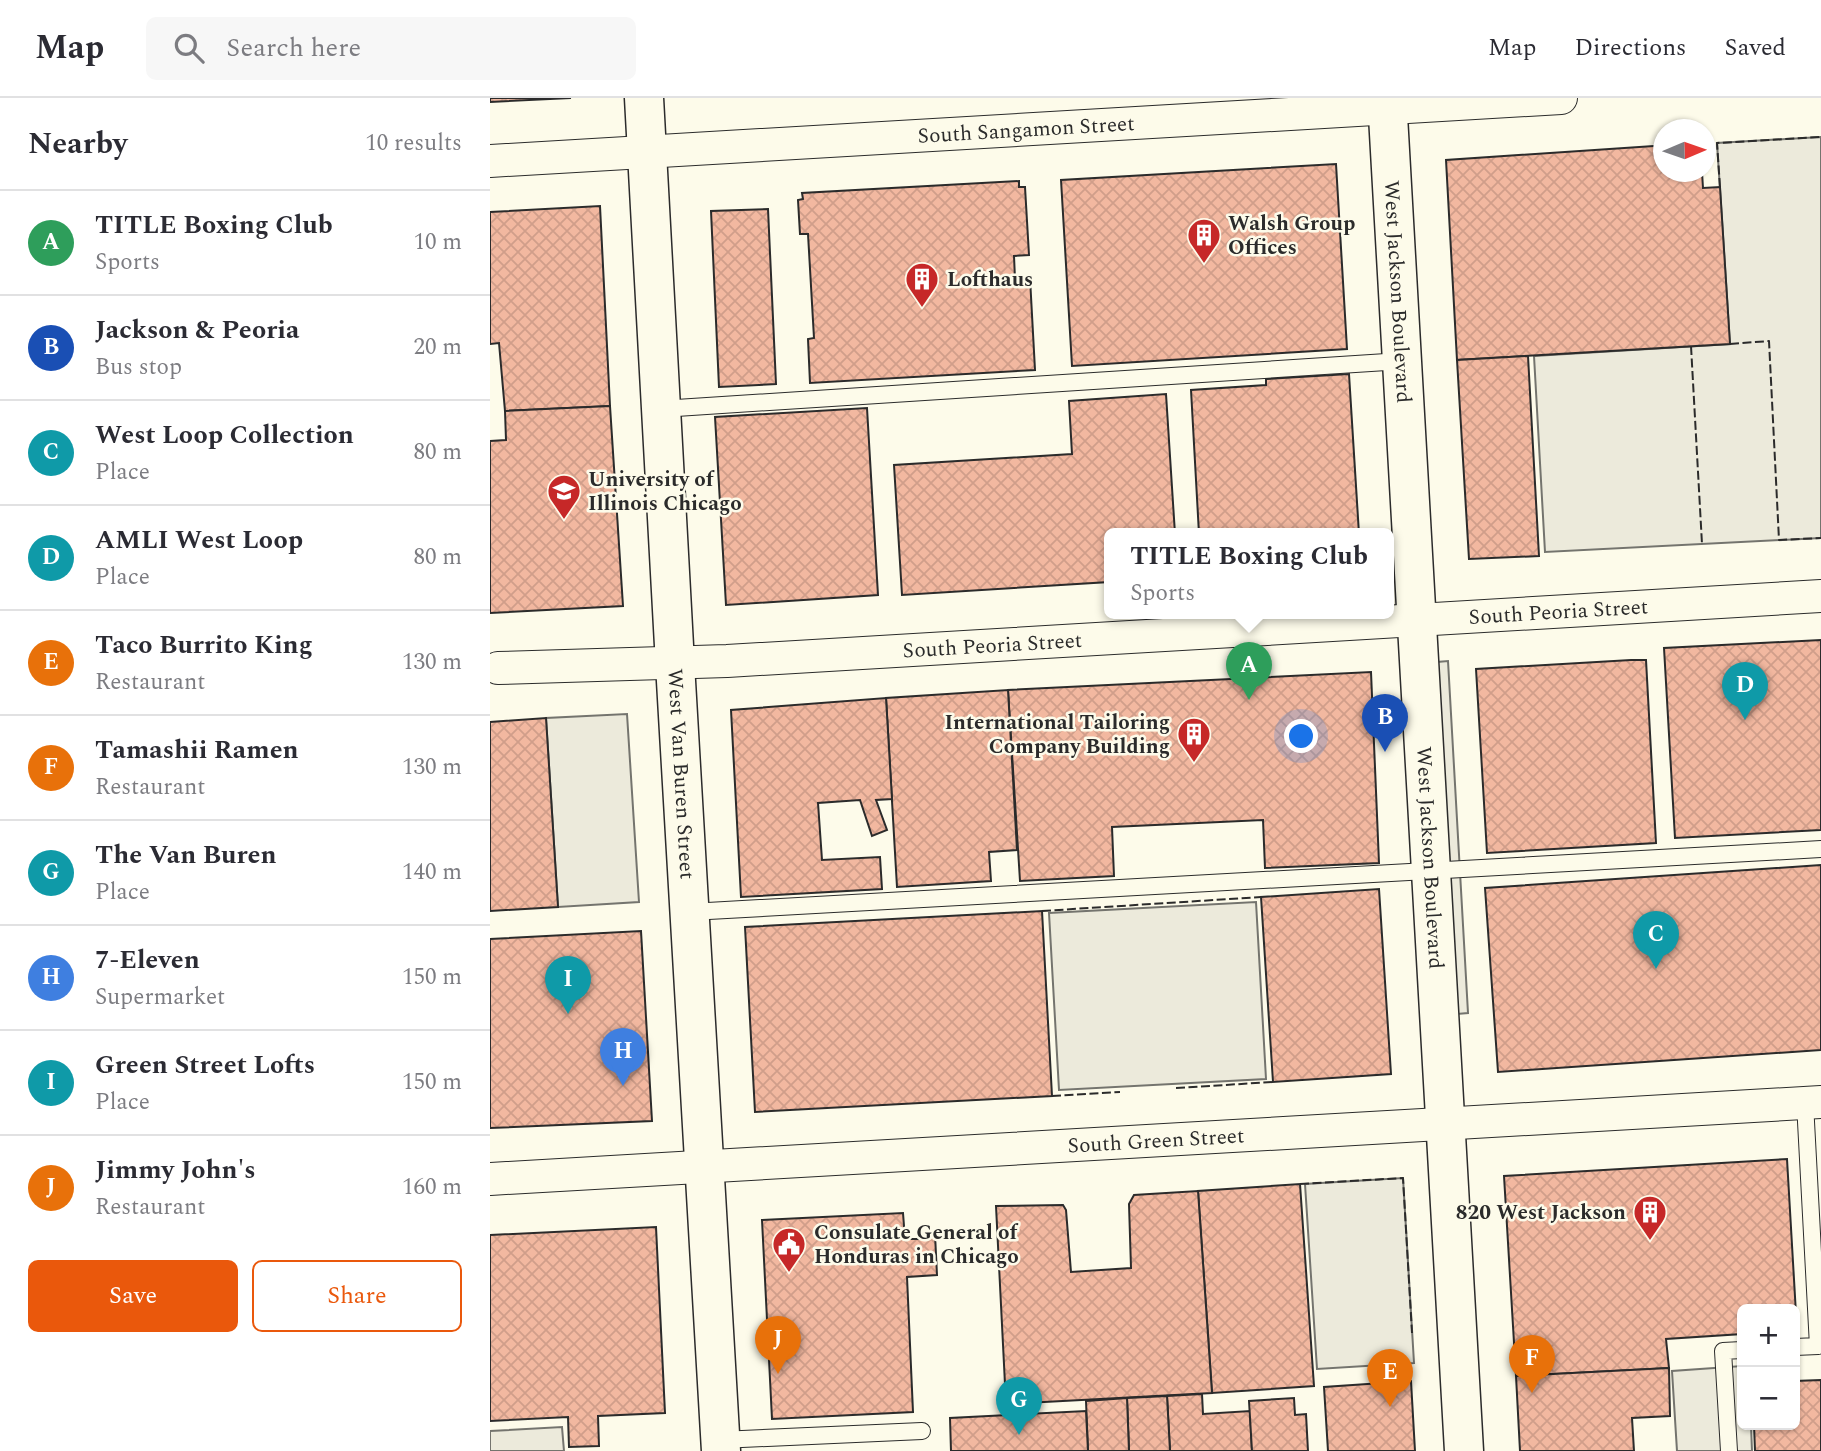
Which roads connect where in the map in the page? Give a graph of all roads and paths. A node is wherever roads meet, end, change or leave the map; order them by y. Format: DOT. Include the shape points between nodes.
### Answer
graph roads {
  1 [pos="644,98"];
  2 [pos="1561,98"];
  3 [pos="1387,103"];
  4 [pos="1293,106"];
  5 [pos="647,152"];
  6 [pos="490,161"];
  7 [pos="1402,361"];
  8 [pos="661,409"];
  9 [pos="1821,596"];
  10 [pos="1416,620"];
  11 [pos="675,664"];
  12 [pos="498,668"];
  13 [pos="1821,849"];
  14 [pos="1431,872"];
  15 [pos="690,912"];
  16 [pos="1813,1102"];
  17 [pos="1446,1124"];
  18 [pos="704,1167"];
  19 [pos="490,1179"];
  20 [pos="1800,1347"];
  21 [pos="1737,1350"];
  22 [pos="922,1431"];
  23 [pos="721,1446"];
  24 [pos="1464,1451"];
  25 [pos="1729,1451"];
  1 -- 5 [label="street, West Van Buren Street"];
  2 -- 3 [label="street, South Sangamon Street"];
  3 -- 4 [label="street, South Sangamon Street"];
  3 -- 7 [label="street, West Jackson Boulevard"];
  4 -- 5 [label="street, South Sangamon Street"];
  5 -- 6 [label="street, South Sangamon Street"];
  5 -- 8 [label="street, West Van Buren Street"];
  7 -- 8 [label="lane"];
  7 -- 10 [label="street, West Jackson Boulevard"];
  8 -- 11 [label="street, West Van Buren Street"];
  9 -- 10 [label="street, South Peoria Street"];
  10 -- 11 [label="street, South Peoria Street"];
  10 -- 14 [label="street, West Jackson Boulevard"];
  11 -- 12 [label="street, South Peoria Street"];
  11 -- 15 [label="street, West Van Buren Street"];
  13 -- 14 [label="lane"];
  14 -- 15 [label="lane"];
  14 -- 17 [label="street, West Jackson Boulevard"];
  15 -- 18 [label="street, West Van Buren Street"];
  16 -- 17 [label="street, South Green Street"];
  16 -- 20 [label="lane" via="1818,1346"];
  17 -- 18 [label="street, South Green Street"];
  17 -- 24 [label="street, West Jackson Boulevard"];
  18 -- 19 [label="street, South Green Street"];
  18 -- 23 [label="street, West Van Buren Street"];
  21 -- 25 [label="lane" via="1723,1351"];
  22 -- 23 [label="lane"];
}
